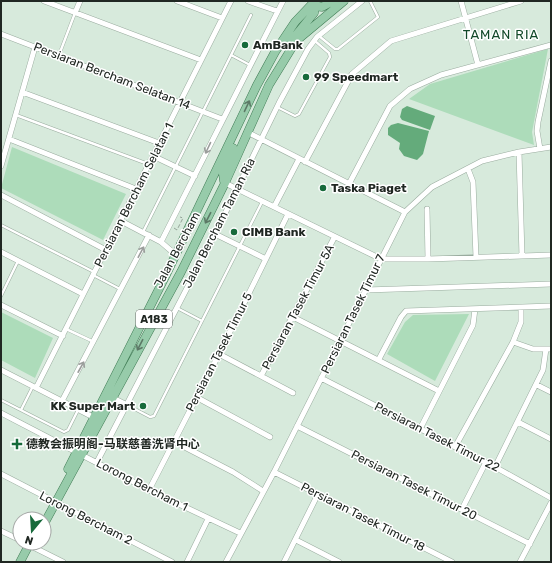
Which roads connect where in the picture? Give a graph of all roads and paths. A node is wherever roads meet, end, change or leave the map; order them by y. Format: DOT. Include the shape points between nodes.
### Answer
graph roads {
  1 [pos="44,1"];
  2 [pos="80,1"];
  3 [pos="177,1"];
  4 [pos="231,1"];
  5 [pos="248,1"];
  6 [pos="283,1"];
  7 [pos="333,1"];
  8 [pos="344,1"];
  9 [pos="362,1"];
  10 [pos="370,1"];
  11 [pos="461,1"];
  12 [pos="521,1"];
  13 [pos="315,4"];
  14 [pos="277,11"];
  15 [pos="75,13"];
  16 [pos="251,15"];
  17 [pos="465,17"];
  18 [pos="222,18"];
  19 [pos="1,34"];
  20 [pos="319,36"];
  21 [pos="314,41"];
  22 [pos="551,45"];
  23 [pos="35,47"];
  24 [pos="58,56"];
  25 [pos="231,56"];
  26 [pos="284,58"];
  27 [pos="201,60"];
  28 [pos="551,60"];
  29 [pos="251,65"];
  30 [pos="478,65"];
  31 [pos="22,92"];
  32 [pos="180,102"];
  33 [pos="277,107"];
  34 [pos="203,111"];
  35 [pos="16,114"];
  36 [pos="222,119"];
  37 [pos="238,126"];
  38 [pos="247,132"];
  39 [pos="9,139"];
  40 [pos="261,139"];
  41 [pos="159,143"];
  42 [pos="551,148"];
  43 [pos="540,149"];
  44 [pos="519,152"];
  45 [pos="153,156"];
  46 [pos="299,159"];
  47 [pos="305,162"];
  48 [pos="149,164"];
  49 [pos="1,166"];
  50 [pos="175,167"];
  51 [pos="468,169"];
  52 [pos="195,176"];
  53 [pos="225,183"];
  54 [pos="348,184"];
  55 [pos="136,189"];
  56 [pos="237,190"];
  57 [pos="1,195"];
  58 [pos="262,201"];
  59 [pos="274,207"];
  60 [pos="427,209"];
  61 [pos="405,212"];
  62 [pos="288,214"];
  63 [pos="183,218"];
  64 [pos="121,221"];
  65 [pos="1,225"];
  66 [pos="177,230"];
  67 [pos="143,232"];
  68 [pos="215,234"];
  69 [pos="149,235"];
  70 [pos="334,238"];
  71 [pos="161,242"];
  72 [pos="240,246"];
  73 [pos="106,250"];
  74 [pos="1,252"];
  75 [pos="176,255"];
  76 [pos="522,256"];
  77 [pos="551,256"];
  78 [pos="476,257"];
  79 [pos="266,259"];
  80 [pos="381,259"];
  81 [pos="428,259"];
  82 [pos="18,261"];
  83 [pos="94,274"];
  84 [pos="551,284"];
  85 [pos="121,289"];
  86 [pos="366,290"];
  87 [pos="83,294"];
  88 [pos="1,296"];
  89 [pos="1,305"];
  90 [pos="551,306"];
  91 [pos="177,308"];
  92 [pos="521,308"];
  93 [pos="475,309"];
  94 [pos="157,315"];
  95 [pos="293,317"];
  96 [pos="202,321"];
  97 [pos="66,329"];
  98 [pos="62,336"];
  99 [pos="340,340"];
  100 [pos="94,342"];
  101 [pos="513,342"];
  102 [pos="549,349"];
  103 [pos="219,354"];
  104 [pos="379,359"];
  105 [pos="1,370"];
  106 [pos="261,376"];
  107 [pos="321,378"];
  108 [pos="537,385"];
  109 [pos="34,387"];
  110 [pos="439,391"];
  111 [pos="551,392"];
  112 [pos="293,393"];
  113 [pos="196,397"];
  114 [pos="113,398"];
  115 [pos="1,400"];
  116 [pos="62,401"];
  117 [pos="127,405"];
  118 [pos="78,409"];
  119 [pos="21,410"];
  120 [pos="1,413"];
  121 [pos="93,417"];
  122 [pos="518,422"];
  123 [pos="297,426"];
  124 [pos="420,428"];
  125 [pos="270,437"];
  126 [pos="551,439"];
  127 [pos="173,441"];
  128 [pos="455,446"];
  129 [pos="79,453"];
  130 [pos="97,462"];
  131 [pos="486,462"];
  132 [pos="495,467"];
  133 [pos="274,472"];
  134 [pos="1,474"];
  135 [pos="149,490"];
  136 [pos="263,491"];
  137 [pos="318,494"];
  138 [pos="551,498"];
  139 [pos="54,501"];
  140 [pos="551,503"];
  141 [pos="462,509"];
  142 [pos="47,511"];
  143 [pos="50,511"];
  144 [pos="208,519"];
  145 [pos="1,531"];
  146 [pos="240,533"];
  147 [pos="12,536"];
  148 [pos="296,540"];
  149 [pos="530,544"];
  150 [pos="26,551"];
  151 [pos="28,551"];
  152 [pos="43,551"];
  153 [pos="20,562"];
  154 [pos="24,562"];
  155 [pos="63,562"];
  156 [pos="172,562"];
  157 [pos="186,562"];
  158 [pos="226,562"];
  159 [pos="284,562"];
  160 [pos="339,562"];
  161 [pos="452,562"];
  162 [pos="520,562"];
  1 -- 15 [label="street"];
  2 -- 15 [label="street"];
  3 -- 18 [label="street"];
  4 -- 18 [label="street, Persiaran Bercham Selatan 1"];
  5 -- 14 [label="street"];
  6 -- 14 [label="street"];
  7 -- 13 [label="main road" via="322,7"];
  8 -- 26 [label="main road, Jalan Bercham / A183" via="308,29"];
  9 -- 20 [label="street, Jalan Bercham Taman Ria"];
  10 -- 20 [label="lane" via="378,17 338,49"];
  11 -- 17 [label="street"];
  12 -- 17 [label="street"];
  13 -- 26 [label="main road" via="311,17 295,34"];
  37 -- 13 [label="main road, Jalan Bercham / A183, one-way" via="275,52 295,22"];
  14 -- 29 [label="street"];
  15 -- 24 [label="lane"];
  15 -- 27 [label="street"];
  16 -- 25 [label="lane"];
  17 -- 30 [label="street"];
  17 -- 47 [label="street" via="397,38 356,68"];
  18 -- 27 [label="street, Persiaran Bercham Selatan 1"];
  19 -- 23 [label="street, Persiaran Bercham Selatan 14"];
  20 -- 21 [label="street, Jalan Bercham Taman Ria"];
  21 -- 33 [label="street, Jalan Bercham Taman Ria"];
  21 -- 33 [label="lane" via="329,53 330,57 299,114 295,116"];
  22 -- 30 [label="street"];
  23 -- 24 [label="street, Persiaran Bercham Selatan 14"];
  23 -- 31 [label="street"];
  24 -- 32 [label="street, Persiaran Bercham Selatan 14"];
  25 -- 29 [label="lane"];
  25 -- 34 [label="lane"];
  26 -- 38 [label="main road, Jalan Bercham / A183" via="268,85"];
  27 -- 32 [label="street, Persiaran Bercham Selatan 1"];
  28 -- 43 [label="street" via="538,122"];
  29 -- 36 [label="street"];
  30 -- 54 [label="street" via="422,82 393,102"];
  31 -- 35 [label="street"];
  31 -- 41 [label="street"];
  32 -- 34 [label="street, Persiaran Bercham Selatan 14"];
  32 -- 41 [label="street, Persiaran Bercham Selatan 1"];
  33 -- 40 [label="street, Jalan Bercham Taman Ria"];
  34 -- 36 [label="street, Persiaran Bercham Selatan 14"];
  34 -- 50 [label="lane"];
  35 -- 39 [label="street"];
  35 -- 48 [label="lane"];
  36 -- 52 [label="street, one-way"];
  37 -- 53 [label="main road" via="238,136 224,174"];
  37 -- 75 [label="main road, Jalan Bercham / A183"];
  38 -- 40 [label="street"];
  38 -- 53 [label="main road, Jalan Bercham / A183"];
  39 -- 49 [label="street"];
  39 -- 55 [label="street"];
  40 -- 46 [label="street"];
  40 -- 56 [label="street, Jalan Bercham Taman Ria"];
  41 -- 45 [label="street, Persiaran Bercham Selatan 1"];
  42 -- 43 [label="street, Persiaran Tasek Timur 7"];
  43 -- 44 [label="street, Persiaran Tasek Timur 7"];
  44 -- 51 [label="street, Persiaran Tasek Timur 7" via="491,158"];
  44 -- 76 [label="street"];
  45 -- 48 [label="street, Persiaran Bercham Selatan 1"];
  45 -- 50 [label="street"];
  46 -- 47 [label="street"];
  46 -- 59 [label="street"];
  47 -- 54 [label="street"];
  48 -- 55 [label="street, Persiaran Bercham Selatan 1"];
  50 -- 52 [label="street"];
  50 -- 67 [label="lane"];
  51 -- 61 [label="street, Persiaran Tasek Timur 7" via="432,187"];
  51 -- 78 [label="street" via="473,182"];
  52 -- 71 [label="street"];
  53 -- 56 [label="street"];
  53 -- 94 [label="main road, Jalan Bercham / A183, one-way"];
  54 -- 61 [label="street"];
  55 -- 64 [label="street, Persiaran Bercham Selatan 1"];
  56 -- 58 [label="street"];
  56 -- 68 [label="street, Jalan Bercham Taman Ria"];
  57 -- 73 [label="street"];
  58 -- 59 [label="street"];
  58 -- 72 [label="lane"];
  59 -- 62 [label="street"];
  60 -- 81 [label="street"];
  61 -- 80 [label="street, Persiaran Tasek Timur 7"];
  62 -- 70 [label="street"];
  62 -- 79 [label="street, Persiaran Tasek Timur 5"];
  63 -- 66 [label="path"];
  64 -- 67 [label="street"];
  64 -- 73 [label="street, Persiaran Bercham Selatan 1"];
  65 -- 83 [label="lane"];
  67 -- 69 [label="street"];
  68 -- 72 [label="street"];
  68 -- 91 [label="street, Jalan Bercham Taman Ria"];
  69 -- 71 [label="street"];
  85 -- 69 [label="street, one-way"];
  70 -- 80 [label="street"];
  70 -- 95 [label="street, Persiaran Tasek Timur 5A"];
  71 -- 75 [label="street"];
  72 -- 79 [label="street"];
  72 -- 96 [label="lane"];
  73 -- 83 [label="street, Persiaran Bercham Selatan 1"];
  74 -- 82 [label="street"];
  75 -- 94 [label="main road" via="177,267 159,303"];
  75 -- 121 [label="main road, Jalan Bercham / A183"];
  76 -- 77 [label="street"];
  76 -- 78 [label="street"];
  78 -- 81 [label="street"];
  79 -- 103 [label="street, Persiaran Tasek Timur 5"];
  80 -- 81 [label="street"];
  80 -- 86 [label="street, Persiaran Tasek Timur 7"];
  82 -- 87 [label="street"];
  82 -- 88 [label="lane"];
  83 -- 85 [label="lane"];
  83 -- 87 [label="street, Persiaran Bercham Selatan 1"];
  84 -- 86 [label="street"];
  85 -- 100 [label="street"];
  86 -- 99 [label="street, Persiaran Tasek Timur 7"];
  87 -- 97 [label="street, Persiaran Bercham Selatan 1"];
  89 -- 98 [label="street"];
  90 -- 92 [label="street"];
  91 -- 96 [label="lane"];
  91 -- 117 [label="street, Jalan Bercham Taman Ria"];
  92 -- 93 [label="street"];
  92 -- 101 [label="street" via="521,322"];
  93 -- 104 [label="street" via="406,311 402,314"];
  93 -- 110 [label="street" via="473,325"];
  94 -- 114 [label="main road, Jalan Bercham / A183, one-way"];
  95 -- 99 [label="street"];
  95 -- 106 [label="street, Persiaran Tasek Timur 5A"];
  96 -- 117 [label="lane" via="154,416 150,417"];
  97 -- 98 [label="street, Persiaran Bercham Selatan 1"];
  97 -- 100 [label="lane"];
  98 -- 109 [label="street, Persiaran Bercham Selatan 1"];
  99 -- 104 [label="street"];
  99 -- 107 [label="street, Persiaran Tasek Timur 7"];
  116 -- 100 [label="street, one-way"];
  101 -- 102 [label="street" via="533,349"];
  101 -- 128 [label="street"];
  102 -- 108 [label="street"];
  103 -- 106 [label="street"];
  103 -- 113 [label="street, Persiaran Tasek Timur 5"];
  104 -- 110 [label="street"];
  105 -- 109 [label="street"];
  106 -- 112 [label="street"];
  107 -- 123 [label="street, Persiaran Tasek Timur 7"];
  107 -- 124 [label="street, Persiaran Tasek Timur 22"];
  108 -- 111 [label="street"];
  108 -- 122 [label="street"];
  109 -- 116 [label="street"];
  109 -- 119 [label="lane"];
  110 -- 124 [label="street"];
  113 -- 125 [label="street"];
  113 -- 127 [label="street, Persiaran Tasek Timur 5"];
  114 -- 117 [label="street"];
  114 -- 129 [label="main road, Jalan Bercham / A183"];
  115 -- 119 [label="lane"];
  116 -- 118 [label="street"];
  117 -- 130 [label="street, Jalan Bercham Taman Ria"];
  118 -- 119 [label="lane" via="68,430 64,432"];
  118 -- 121 [label="street"];
  120 -- 129 [label="street, Lorong Bercham 1"];
  121 -- 129 [label="main road, Jalan Bercham / A183"];
  122 -- 126 [label="street"];
  122 -- 132 [label="street"];
  123 -- 133 [label="street, Persiaran Tasek Timur 7"];
  123 -- 141 [label="street, Persiaran Tasek Timur 20"];
  124 -- 128 [label="street, Persiaran Tasek Timur 22"];
  127 -- 135 [label="street, Persiaran Tasek Timur 5"];
  127 -- 136 [label="street" via="233,472"];
  128 -- 131 [label="street, Persiaran Tasek Timur 22"];
  129 -- 130 [label="street, Lorong Bercham 1"];
  129 -- 139 [label="main road, Jalan Bercham / A183"];
  130 -- 135 [label="street, Lorong Bercham 1"];
  131 -- 132 [label="street, Persiaran Tasek Timur 22"];
  131 -- 141 [label="street"];
  132 -- 138 [label="street, Persiaran Tasek Timur 22"];
  133 -- 136 [label="street, Persiaran Tasek Timur 7"];
  133 -- 137 [label="street, Persiaran Tasek Timur 18"];
  134 -- 139 [label="street, Lorong Bercham 2"];
  135 -- 144 [label="street, Lorong Bercham 1"];
  136 -- 146 [label="street, Persiaran Tasek Timur 7"];
  137 -- 148 [label="street"];
  137 -- 161 [label="street, Persiaran Tasek Timur 18"];
  139 -- 142 [label="main road, Jalan Bercham / A183"];
  139 -- 143 [label="main road, Jalan Bercham / A183"];
  139 -- 156 [label="street, Lorong Bercham 2"];
  140 -- 149 [label="street"];
  141 -- 149 [label="street, Persiaran Tasek Timur 20"];
  144 -- 146 [label="street, Lorong Bercham 1"];
  144 -- 157 [label="street"];
  145 -- 147 [label="street"];
  146 -- 158 [label="street, Persiaran Tasek Timur 7"];
  148 -- 159 [label="street"];
  148 -- 160 [label="street"];
  149 -- 162 [label="street"];
  150 -- 153 [label="main road"];
  151 -- 154 [label="main road"];
  152 -- 155 [label="street"];
}
